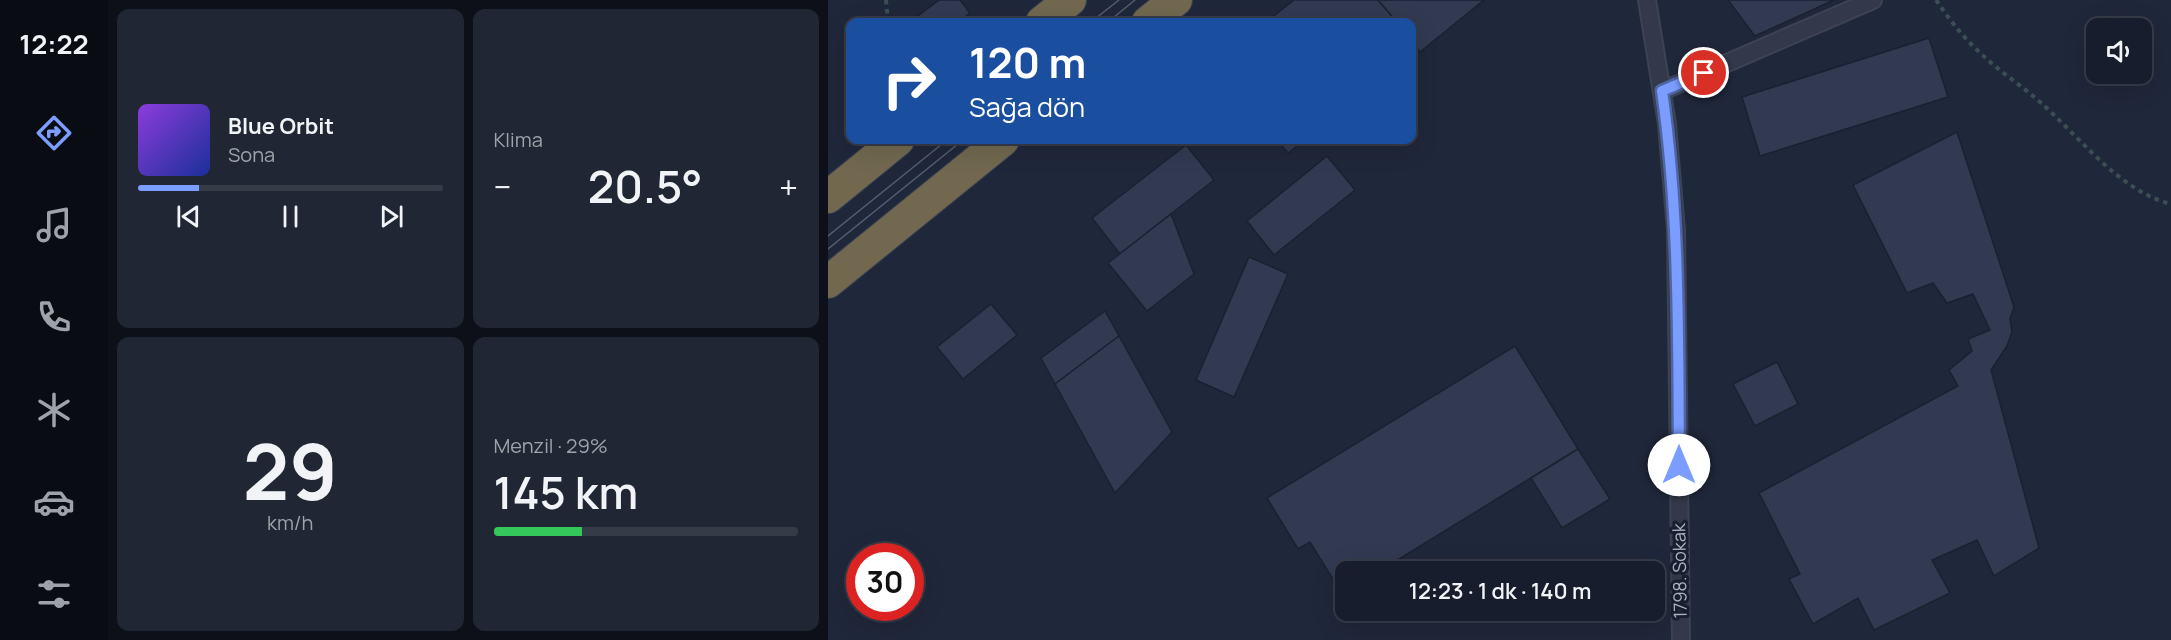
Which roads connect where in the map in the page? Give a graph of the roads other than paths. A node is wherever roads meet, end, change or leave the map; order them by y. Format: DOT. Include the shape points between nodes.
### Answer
graph roads {
  1 [pos="1070,0"];
  2 [pos="1176,0"];
  3 [pos="1647,0"];
  4 [pos="1873,0"];
  5 [pos="1047,18"];
  6 [pos="1153,18"];
  7 [pos="1662,91"];
  8 [pos="893,144"];
  9 [pos="998,144"];
  10 [pos="828,197"];
  11 [pos="828,282"];
  12 [pos="1681,640"];
  1 -- 5 [label="highway"];
  2 -- 6 [label="highway"];
  3 -- 7 [label="street, 1798. Sokak"];
  4 -- 7 [label="street"];
  7 -- 12 [label="street, 1798. Sokak" via="1678,273"];
  8 -- 10 [label="highway"];
  9 -- 11 [label="highway"];
}
